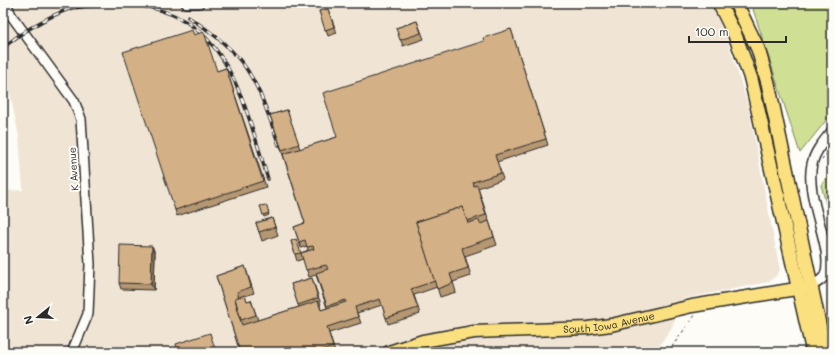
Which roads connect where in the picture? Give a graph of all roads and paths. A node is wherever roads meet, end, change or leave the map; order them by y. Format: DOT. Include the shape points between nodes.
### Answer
graph roads {
  1 [pos="6,3"];
  2 [pos="186,3"];
  3 [pos="199,3"];
  4 [pos="719,3"];
  5 [pos="736,3"];
  6 [pos="832,131"];
  7 [pos="832,147"];
  8 [pos="818,165"];
  9 [pos="805,288"];
  10 [pos="702,305"];
  11 [pos="72,352"];
  12 [pos="389,352"];
  13 [pos="668,352"];
  14 [pos="812,352"];
  15 [pos="825,352"];
  1 -- 11 [label="street, K Avenue" via="74,101 81,119 90,264 88,314"];
  2 -- 3 [label="street"];
  4 -- 9 [label="highway" via="735,35 751,79"];
  5 -- 9 [label="highway" via="758,49 768,83"];
  6 -- 9 [label="street, South Iowa Avenue" via="816,151 810,177 828,264 824,276"];
  7 -- 8 [label="path"];
  9 -- 10 [label="main road, South Iowa Avenue"];
  9 -- 14 [label="highway"];
  9 -- 15 [label="highway"];
  10 -- 12 [label="main road, South Iowa Avenue" via="588,328 474,332 423,341"];
  10 -- 13 [label="path"];
}
